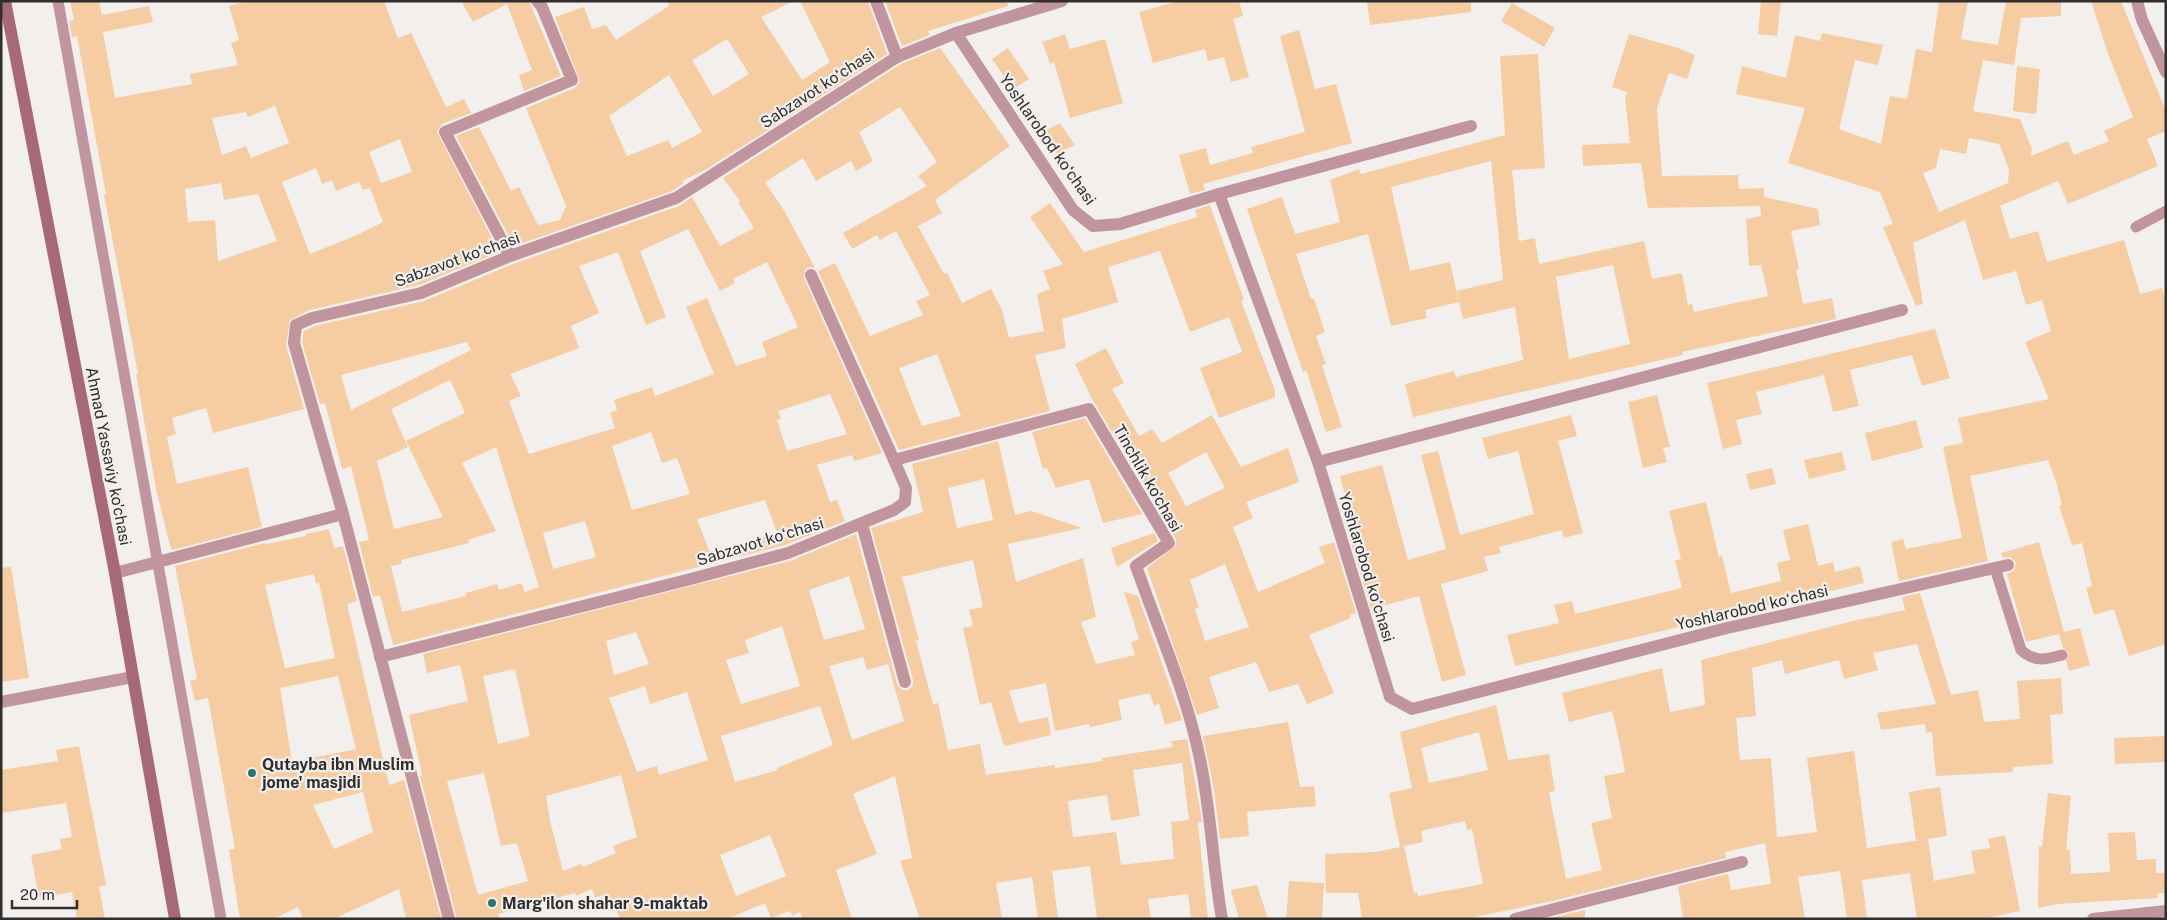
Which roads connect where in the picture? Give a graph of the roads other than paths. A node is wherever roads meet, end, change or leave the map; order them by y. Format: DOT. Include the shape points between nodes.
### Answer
graph roads {
  1 [pos="5,1"];
  2 [pos="58,1"];
  3 [pos="537,1"];
  4 [pos="876,1"];
  5 [pos="1062,1"];
  6 [pos="2137,1"];
  7 [pos="956,33"];
  8 [pos="896,57"];
  9 [pos="2166,72"];
  10 [pos="1471,126"];
  11 [pos="1220,194"];
  12 [pos="2166,211"];
  13 [pos="2136,227"];
  14 [pos="510,256"];
  15 [pos="811,274"];
  16 [pos="1902,310"];
  17 [pos="894,460"];
  18 [pos="1318,462"];
  19 [pos="343,514"];
  20 [pos="862,524"];
  21 [pos="158,562"];
  22 [pos="2008,565"];
  23 [pos="1995,568"];
  24 [pos="115,573"];
  25 [pos="2062,655"];
  26 [pos="380,657"];
  27 [pos="133,677"];
  28 [pos="905,682"];
  29 [pos="1,702"];
  30 [pos="1742,862"];
  31 [pos="2166,911"];
  32 [pos="175,919"];
  33 [pos="221,919"];
  34 [pos="449,919"];
  35 [pos="1222,919"];
  36 [pos="1515,919"];
  37 [pos="2093,919"];
  1 -- 24 [label="main road, Ahmad Yassaviy ko'chasi"];
  2 -- 21 [label="lane"];
  3 -- 14 [label="street" via="572,80 445,132"];
  4 -- 8 [label="street"];
  5 -- 7 [label="street"];
  6 -- 9 [label="street" via="2142,20"];
  7 -- 8 [label="street"];
  7 -- 11 [label="street, Yoshlarobod koʻchasi" via="1074,210 1093,226 1120,224"];
  8 -- 14 [label="street, Sabzavot koʻchasi" via="676,198"];
  10 -- 11 [label="street"];
  11 -- 18 [label="street, Yoshlarobod koʻchasi"];
  12 -- 13 [label="lane"];
  14 -- 19 [label="street, Sabzavot koʻchasi" via="421,293 312,318 296,325 294,342"];
  15 -- 17 [label="street, Sabzavot koʻchasi"];
  16 -- 18 [label="street"];
  17 -- 20 [label="street, Sabzavot koʻchasi" via="906,488 905,502"];
  17 -- 35 [label="street, Tinchlik ko'chasi" via="1089,409 1169,543 1136,566 1186,704 1198,748"];
  18 -- 23 [label="street, Yoshlarobod koʻchasi" via="1390,697 1412,709 1727,628"];
  19 -- 21 [label="street"];
  19 -- 26 [label="street, Sabzavot koʻchasi"];
  20 -- 26 [label="street, Sabzavot koʻchasi" via="788,553"];
  20 -- 28 [label="street"];
  21 -- 24 [label="street"];
  21 -- 33 [label="lane"];
  22 -- 23 [label="street, Yoshlarobod koʻchasi"];
  23 -- 25 [label="lane" via="2021,650 2029,658 2043,660"];
  24 -- 27 [label="main road, Ahmad Yassaviy ko'chasi"];
  26 -- 34 [label="street, Sabzavot koʻchasi"];
  27 -- 29 [label="street"];
  27 -- 32 [label="main road, Ahmad Yassaviy ko'chasi"];
  30 -- 36 [label="street"];
  31 -- 37 [label="street"];
}
